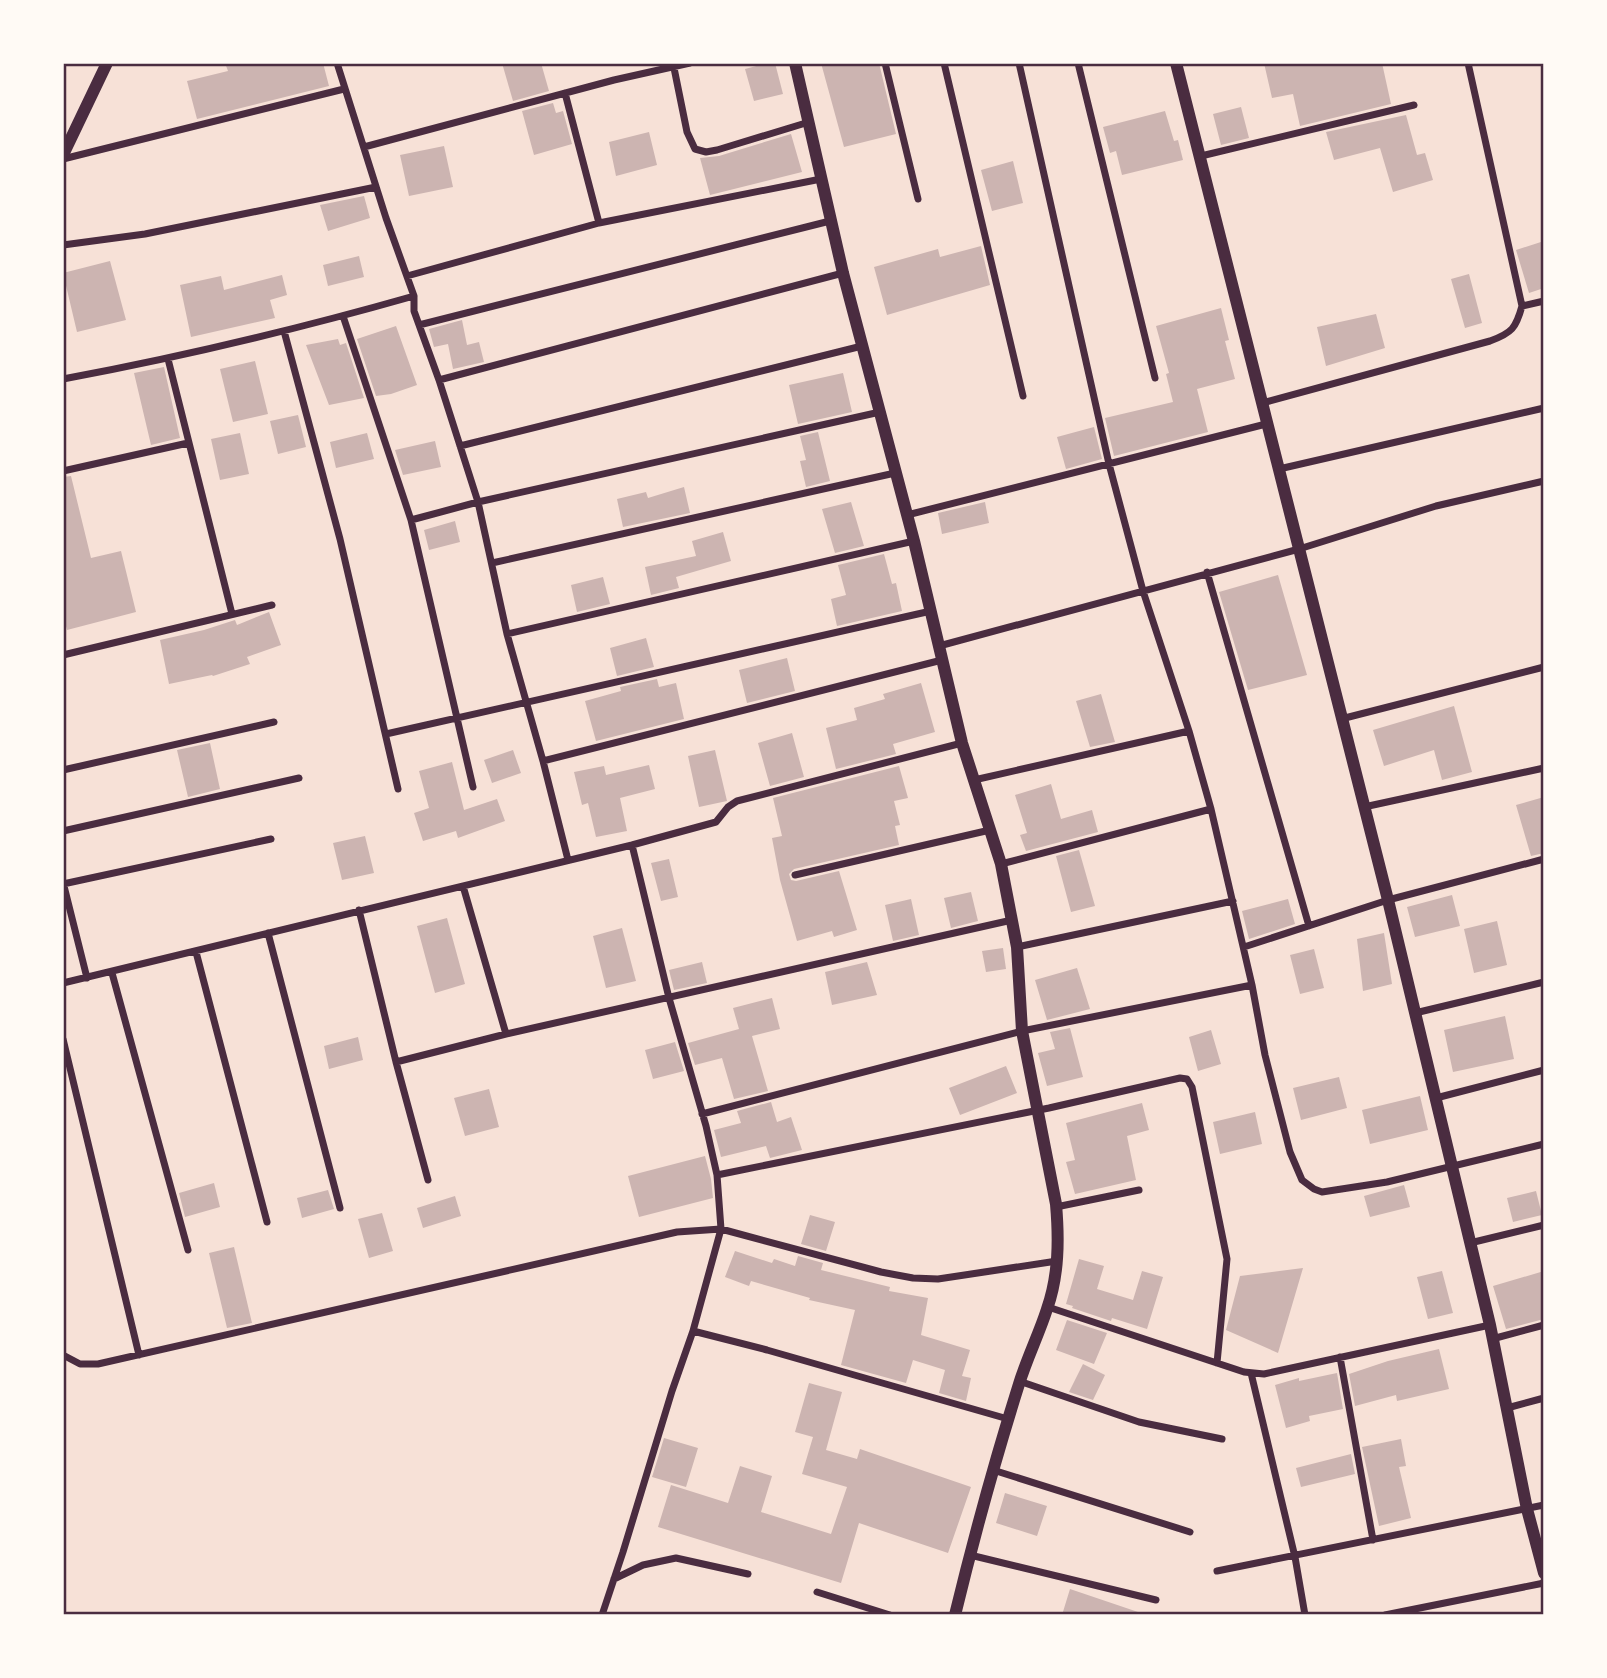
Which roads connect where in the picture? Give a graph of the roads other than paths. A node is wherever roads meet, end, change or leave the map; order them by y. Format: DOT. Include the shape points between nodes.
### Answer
graph roads {
  1 [pos="107,63"];
  2 [pos="337,63"];
  3 [pos="690,63"];
  4 [pos="794,63"];
  5 [pos="885,63"];
  6 [pos="944,63"];
  7 [pos="1019,63"];
  8 [pos="1078,63"];
  9 [pos="1176,63"];
  10 [pos="1468,63"];
  11 [pos="673,65"];
  12 [pos="344,89"];
  13 [pos="565,93"];
  14 [pos="1415,105"];
  15 [pos="810,122"];
  16 [pos="364,147"];
  17 [pos="1201,156"];
  18 [pos="63,157"];
  19 [pos="821,179"];
  20 [pos="376,187"];
  21 [pos="918,199"];
  22 [pos="830,221"];
  23 [pos="599,223"];
  24 [pos="63,245"];
  25 [pos="843,273"];
  26 [pos="407,276"];
  27 [pos="414,296"];
  28 [pos="1544,301"];
  29 [pos="1522,306"];
  30 [pos="343,316"];
  31 [pos="419,325"];
  32 [pos="284,331"];
  33 [pos="862,346"];
  34 [pos="168,359"];
  35 [pos="1155,378"];
  36 [pos="63,379"];
  37 [pos="439,380"];
  38 [pos="1023,396"];
  39 [pos="1262,403"];
  40 [pos="1544,408"];
  41 [pos="880,412"];
  42 [pos="1266,424"];
  43 [pos="188,443"];
  44 [pos="460,446"];
  45 [pos="1109,464"];
  46 [pos="1279,469"];
  47 [pos="63,471"];
  48 [pos="895,473"];
  49 [pos="1544,481"];
  50 [pos="478,502"];
  51 [pos="906,515"];
  52 [pos="411,520"];
  53 [pos="914,541"];
  54 [pos="1298,550"];
  55 [pos="492,563"];
  56 [pos="1207,572"];
  57 [pos="1143,592"];
  58 [pos="272,605"];
  59 [pos="931,611"];
  60 [pos="232,614"];
  61 [pos="508,634"];
  62 [pos="939,646"];
  63 [pos="63,655"];
  64 [pos="942,660"];
  65 [pos="1544,667"];
  66 [pos="527,702"];
  67 [pos="455,717"];
  68 [pos="1341,719"];
  69 [pos="274,722"];
  70 [pos="1189,732"];
  71 [pos="386,734"];
  72 [pos="962,743"];
  73 [pos="542,761"];
  74 [pos="1544,768"];
  75 [pos="63,770"];
  76 [pos="299,778"];
  77 [pos="974,780"];
  78 [pos="473,787"];
  79 [pos="398,789"];
  80 [pos="1364,807"];
  81 [pos="1211,809"];
  82 [pos="990,830"];
  83 [pos="63,831"];
  84 [pos="271,839"];
  85 [pos="632,845"];
  86 [pos="1544,859"];
  87 [pos="568,860"];
  88 [pos="1001,864"];
  89 [pos="795,875"];
  90 [pos="63,883"];
  91 [pos="463,886"];
  92 [pos="1388,900"];
  93 [pos="1233,901"];
  94 [pos="359,910"];
  95 [pos="1013,920"];
  96 [pos="1309,926"];
  97 [pos="268,933"];
  98 [pos="1017,947"];
  99 [pos="1244,947"];
  100 [pos="196,952"];
  101 [pos="112,973"];
  102 [pos="87,978"];
  103 [pos="1544,982"];
  104 [pos="63,984"];
  105 [pos="1252,985"];
  106 [pos="669,998"];
  107 [pos="1414,1014"];
  108 [pos="1023,1031"];
  109 [pos="506,1034"];
  110 [pos="63,1039"];
  111 [pos="396,1062"];
  112 [pos="1544,1070"];
  113 [pos="1436,1098"];
  114 [pos="1038,1110"];
  115 [pos="702,1114"];
  116 [pos="1544,1144"];
  117 [pos="1452,1166"];
  118 [pos="717,1175"];
  119 [pos="428,1180"];
  120 [pos="1139,1190"];
  121 [pos="1056,1207"];
  122 [pos="341,1208"];
  123 [pos="267,1222"];
  124 [pos="1544,1225"];
  125 [pos="721,1229"];
  126 [pos="1469,1243"];
  127 [pos="188,1250"];
  128 [pos="1058,1261"];
  129 [pos="1048,1307"];
  130 [pos="1490,1325"];
  131 [pos="1544,1325"];
  132 [pos="693,1331"];
  133 [pos="1492,1339"];
  134 [pos="63,1355"];
  135 [pos="139,1355"];
  136 [pos="1340,1357"];
  137 [pos="1217,1363"];
  138 [pos="1251,1373"];
  139 [pos="1020,1381"];
  140 [pos="1544,1398"];
  141 [pos="1507,1408"];
  142 [pos="1008,1419"];
  143 [pos="1222,1439"];
  144 [pos="993,1470"];
  145 [pos="1544,1505"];
  146 [pos="1527,1509"];
  147 [pos="1189,1532"];
  148 [pos="1373,1540"];
  149 [pos="970,1555"];
  150 [pos="1295,1557"];
  151 [pos="1217,1571"];
  152 [pos="1544,1573"];
  153 [pos="748,1574"];
  154 [pos="614,1579"];
  155 [pos="1544,1583"];
  156 [pos="817,1592"];
  157 [pos="1156,1600"];
  158 [pos="602,1615"];
  159 [pos="890,1615"];
  160 [pos="954,1615"];
  161 [pos="1305,1615"];
  162 [pos="1385,1615"];
  1 -- 18 [label="street"];
  2 -- 12 [label="street"];
  3 -- 11 [label="street"];
  4 -- 15 [label="street"];
  5 -- 21 [label="street"];
  6 -- 38 [label="street"];
  7 -- 45 [label="street"];
  8 -- 35 [label="street"];
  9 -- 17 [label="street"];
  10 -- 29 [label="street"];
  11 -- 13 [label="street"];
  11 -- 15 [label="street" via="695,149 717,150"];
  12 -- 16 [label="street"];
  12 -- 18 [label="street"];
  13 -- 16 [label="street"];
  13 -- 23 [label="street"];
  14 -- 17 [label="street"];
  15 -- 19 [label="street"];
  16 -- 20 [label="street"];
  17 -- 39 [label="street"];
  19 -- 22 [label="street"];
  19 -- 23 [label="street"];
  20 -- 24 [label="street" via="145,234"];
  20 -- 26 [label="street"];
  22 -- 25 [label="street"];
  22 -- 31 [label="street"];
  23 -- 26 [label="street"];
  25 -- 33 [label="street"];
  25 -- 37 [label="street"];
  26 -- 27 [label="street"];
  27 -- 30 [label="street"];
  27 -- 31 [label="street"];
  28 -- 29 [label="street"];
  29 -- 39 [label="street" via="1517,324 1499,338"];
  30 -- 32 [label="street"];
  30 -- 52 [label="street"];
  31 -- 37 [label="street"];
  32 -- 34 [label="street"];
  32 -- 71 [label="street"];
  33 -- 41 [label="street"];
  33 -- 44 [label="street"];
  34 -- 36 [label="street"];
  34 -- 43 [label="street"];
  37 -- 44 [label="street"];
  39 -- 42 [label="street"];
  40 -- 46 [label="street"];
  41 -- 48 [label="street"];
  41 -- 50 [label="street"];
  42 -- 45 [label="street"];
  42 -- 46 [label="street"];
  43 -- 47 [label="street"];
  43 -- 60 [label="street"];
  44 -- 50 [label="street"];
  45 -- 51 [label="street"];
  45 -- 57 [label="street"];
  46 -- 54 [label="street"];
  48 -- 51 [label="street"];
  48 -- 55 [label="street"];
  49 -- 54 [label="street" via="1436,506"];
  50 -- 52 [label="street"];
  50 -- 55 [label="street"];
  51 -- 53 [label="street"];
  52 -- 67 [label="street"];
  53 -- 59 [label="street"];
  53 -- 61 [label="street"];
  54 -- 56 [label="street"];
  54 -- 68 [label="street"];
  55 -- 61 [label="street"];
  56 -- 57 [label="street"];
  56 -- 96 [label="street"];
  57 -- 62 [label="street"];
  57 -- 70 [label="street"];
  58 -- 60 [label="street"];
  59 -- 62 [label="street"];
  59 -- 66 [label="street"];
  60 -- 63 [label="street"];
  61 -- 66 [label="street"];
  62 -- 64 [label="street"];
  64 -- 72 [label="street"];
  64 -- 73 [label="street"];
  65 -- 68 [label="street"];
  66 -- 67 [label="street"];
  66 -- 73 [label="street"];
  67 -- 71 [label="street"];
  67 -- 78 [label="street"];
  68 -- 80 [label="street"];
  69 -- 75 [label="street"];
  70 -- 77 [label="street"];
  70 -- 81 [label="street"];
  71 -- 79 [label="street"];
  72 -- 77 [label="street"];
  72 -- 85 [label="street" via="737,801 716,822"];
  73 -- 87 [label="street"];
  74 -- 80 [label="street"];
  76 -- 83 [label="street"];
  77 -- 82 [label="street"];
  80 -- 92 [label="street"];
  81 -- 88 [label="street"];
  81 -- 93 [label="street"];
  82 -- 88 [label="street"];
  82 -- 89 [label="street"];
  84 -- 90 [label="street"];
  85 -- 87 [label="street"];
  85 -- 106 [label="street"];
  86 -- 92 [label="street"];
  87 -- 91 [label="street"];
  88 -- 95 [label="street"];
  90 -- 102 [label="street"];
  91 -- 94 [label="street"];
  91 -- 109 [label="street"];
  92 -- 96 [label="street"];
  92 -- 107 [label="street"];
  93 -- 98 [label="street"];
  93 -- 99 [label="street"];
  94 -- 97 [label="street"];
  94 -- 111 [label="street"];
  95 -- 98 [label="street"];
  95 -- 106 [label="street"];
  96 -- 99 [label="street"];
  97 -- 100 [label="street"];
  97 -- 122 [label="street"];
  98 -- 108 [label="street"];
  99 -- 105 [label="street"];
  100 -- 101 [label="street"];
  100 -- 123 [label="street"];
  101 -- 102 [label="street"];
  101 -- 127 [label="street"];
  102 -- 104 [label="street"];
  103 -- 107 [label="street"];
  105 -- 108 [label="street"];
  105 -- 117 [label="street" via="1265,1055 1290,1152 1302,1180 1322,1192"];
  106 -- 109 [label="street"];
  106 -- 115 [label="street"];
  107 -- 113 [label="street"];
  108 -- 114 [label="street"];
  108 -- 115 [label="street"];
  109 -- 111 [label="street"];
  110 -- 135 [label="street"];
  111 -- 119 [label="street"];
  112 -- 113 [label="street"];
  113 -- 117 [label="street"];
  114 -- 118 [label="street"];
  114 -- 121 [label="street"];
  114 -- 137 [label="street" via="1187,1079 1227,1259"];
  115 -- 118 [label="street"];
  116 -- 117 [label="street"];
  117 -- 126 [label="street"];
  118 -- 125 [label="street"];
  120 -- 121 [label="street"];
  121 -- 128 [label="street"];
  124 -- 126 [label="street"];
  125 -- 128 [label="street" via="913,1278 938,1279"];
  125 -- 132 [label="street"];
  125 -- 135 [label="street" via="639,1239"];
  126 -- 130 [label="street"];
  128 -- 129 [label="street"];
  129 -- 137 [label="street"];
  129 -- 139 [label="street"];
  130 -- 133 [label="street"];
  130 -- 136 [label="street"];
  131 -- 133 [label="street"];
  132 -- 142 [label="street"];
  132 -- 154 [label="street"];
  133 -- 141 [label="street"];
  134 -- 135 [label="street" via="80,1364 98,1364"];
  136 -- 138 [label="street"];
  136 -- 148 [label="street"];
  137 -- 138 [label="street"];
  138 -- 150 [label="street"];
  139 -- 142 [label="street"];
  139 -- 143 [label="street" via="1139,1422"];
  140 -- 141 [label="street"];
  141 -- 146 [label="street"];
  142 -- 144 [label="street"];
  144 -- 147 [label="street"];
  144 -- 149 [label="street"];
  145 -- 146 [label="street"];
  146 -- 148 [label="street"];
  146 -- 152 [label="street"];
  148 -- 150 [label="street"];
  149 -- 157 [label="street"];
  149 -- 160 [label="street"];
  150 -- 151 [label="street"];
  150 -- 161 [label="street"];
  153 -- 154 [label="street" via="676,1559 643,1565"];
  154 -- 158 [label="street"];
  155 -- 162 [label="street"];
  156 -- 159 [label="street"];
}
